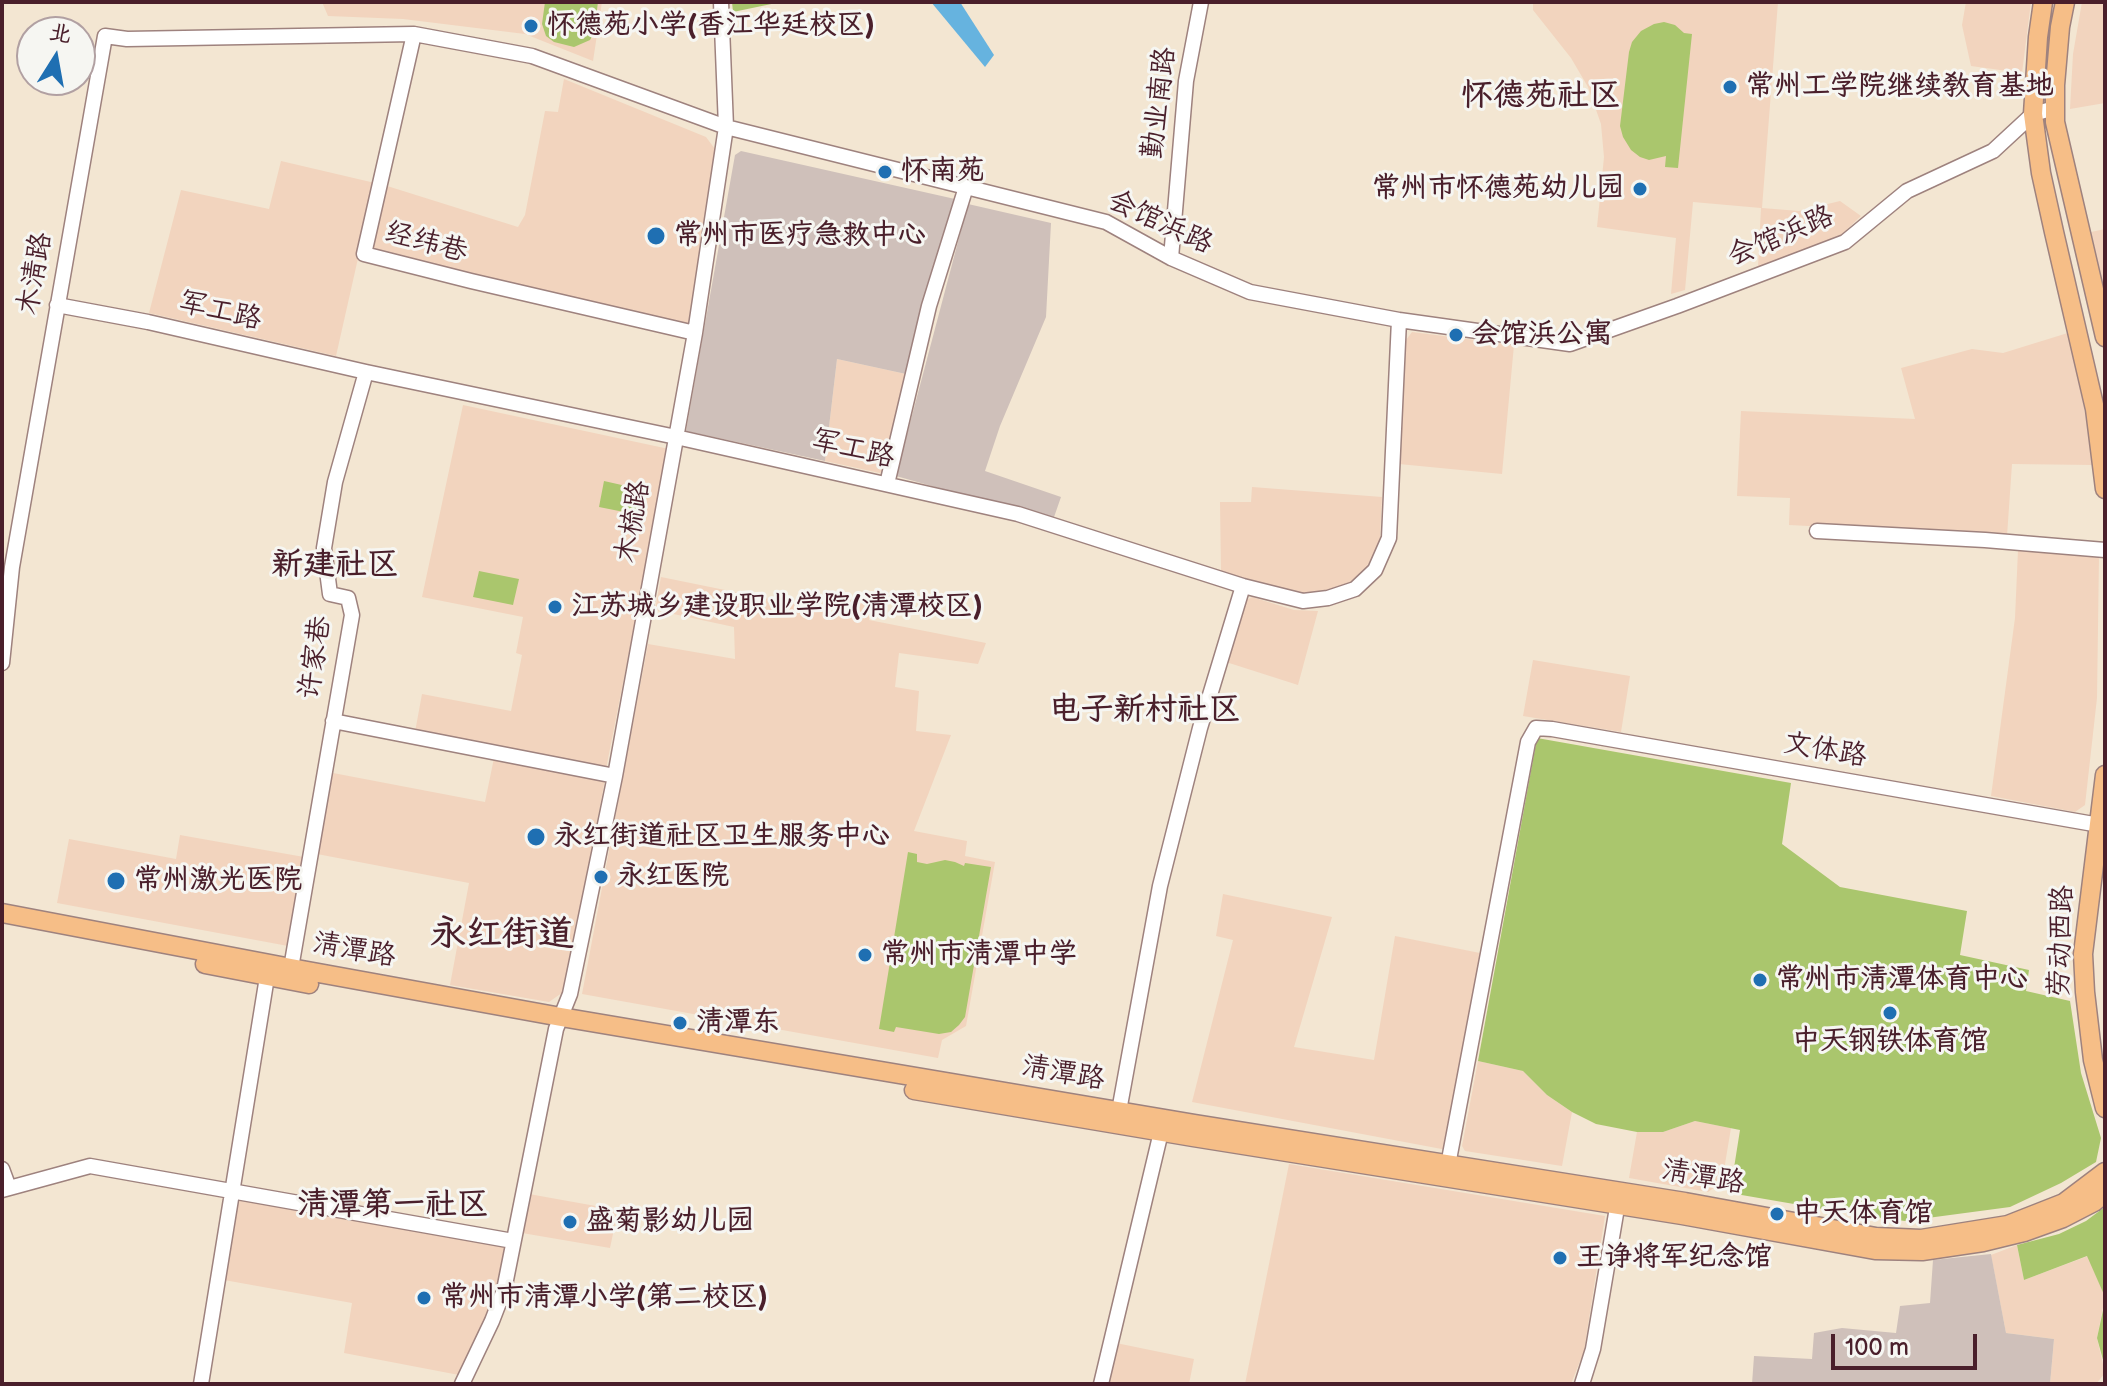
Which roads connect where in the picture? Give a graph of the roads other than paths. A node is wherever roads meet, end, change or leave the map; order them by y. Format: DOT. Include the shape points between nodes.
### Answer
graph roads {
  1 [pos="713,2"];
  2 [pos="721,2"];
  3 [pos="1201,2"];
  4 [pos="2043,2"];
  5 [pos="2065,2"];
  6 [pos="414,34"];
  7 [pos="105,36"];
  8 [pos="2055,108"];
  9 [pos="2033,114"];
  10 [pos="726,127"];
  11 [pos="966,187"];
  12 [pos="1171,258"];
  13 [pos="57,305"];
  14 [pos="1399,320"];
  15 [pos="695,333"];
  16 [pos="2105,337"];
  17 [pos="366,372"];
  18 [pos="676,437"];
  19 [pos="887,484"];
  20 [pos="2105,489"];
  21 [pos="1817,531"];
  22 [pos="2,533"];
  23 [pos="17,536"];
  24 [pos="2105,550"];
  25 [pos="1243,586"];
  26 [pos="2,663"];
  27 [pos="333,721"];
  28 [pos="2105,775"];
  29 [pos="615,776"];
  30 [pos="2102,826"];
  31 [pos="2,913"];
  32 [pos="2,924"];
  33 [pos="291,968"];
  34 [pos="267,977"];
  35 [pos="558,1023"];
  36 [pos="2105,1108"];
  37 [pos="1119,1111"];
  38 [pos="1161,1132"];
  39 [pos="1448,1165"];
  40 [pos="2,1169"];
  41 [pos="2105,1172"];
  42 [pos="6,1189"];
  43 [pos="232,1190"];
  44 [pos="2105,1193"];
  45 [pos="1619,1198"];
  46 [pos="513,1241"];
  47 [pos="201,1384"];
  48 [pos="462,1384"];
  49 [pos="1101,1384"];
  50 [pos="1582,1384"];
  1 -- 10 [label="street, 木梳路" via="719,108"];
  2 -- 10 [label="street, 木梳路"];
  3 -- 12 [label="street, 勤业南路" via="1186,81"];
  4 -- 9 [label="main road"];
  5 -- 8 [label="main road"];
  6 -- 7 [label="street, 会馆浜路"];
  6 -- 10 [label="street, 会馆浜路" via="532,56"];
  6 -- 15 [label="street, 经纬巷" via="364,254"];
  7 -- 13 [label="street, 木清路"];
  8 -- 9 [label="street, 会馆浜路"];
  8 -- 16 [label="main road"];
  9 -- 14 [label="street, 会馆浜路" via="1993,151 1907,191 1845,242 1570,344"];
  9 -- 20 [label="main road" via="2047,203 2095,409"];
  10 -- 11 [label="street, 会馆浜路"];
  10 -- 15 [label="street, 木梳路"];
  11 -- 12 [label="street, 会馆浜路" via="1106,222"];
  11 -- 19 [label="street" via="929,306"];
  12 -- 14 [label="street, 会馆浜路" via="1250,292"];
  13 -- 17 [label="street, 军工路"];
  13 -- 23 [label="street, 木清路"];
  14 -- 25 [label="street, 军工路" via="1389,538 1375,570 1355,589 1328,598 1303,601"];
  15 -- 18 [label="street, 木梳路"];
  17 -- 18 [label="street, 军工路"];
  17 -- 27 [label="street, 许家巷" via="335,482 324,548 330,594 348,598 352,615"];
  18 -- 19 [label="street, 军工路"];
  18 -- 29 [label="street, 木梳路"];
  19 -- 25 [label="street, 军工路" via="1018,514"];
  21 -- 24 [label="street"];
  22 -- 23 [label="street"];
  23 -- 26 [label="street, 木清路"];
  25 -- 37 [label="street" via="1160,886"];
  27 -- 29 [label="street"];
  27 -- 33 [label="street, 许家巷"];
  28 -- 30 [label="main road, 劳动西路"];
  29 -- 35 [label="street, 木梳路" via="570,994"];
  30 -- 36 [label="main road, 劳动西路" via="2083,954 2093,1060"];
  30 -- 39 [label="street, 文体路" via="1536,728 1528,742"];
  31 -- 33 [label="main road, 清潭路"];
  32 -- 34 [label="main road, 清潭路"];
  33 -- 35 [label="main road, 清潭路"];
  34 -- 35 [label="main road, 清潭路"];
  34 -- 43 [label="street"];
  35 -- 37 [label="main road, 清潭路"];
  35 -- 38 [label="main road, 清潭路"];
  35 -- 46 [label="street, 木梳路"];
  37 -- 39 [label="main road, 清潭路"];
  38 -- 45 [label="main road, 清潭路"];
  38 -- 49 [label="street"];
  39 -- 45 [label="main road, 清潭路"];
  40 -- 42 [label="street"];
  41 -- 45 [label="main road, 清潭路" via="2064,1203 2008,1225 1921,1239 1876,1237"];
  42 -- 43 [label="street" via="90,1166"];
  43 -- 46 [label="street"];
  43 -- 47 [label="street"];
  44 -- 45 [label="main road, 清潭路" via="2063,1218 2024,1232 1922,1251 1875,1250"];
  45 -- 50 [label="street"];
  46 -- 48 [label="street, 木梳路" via="504,1290"];
}
